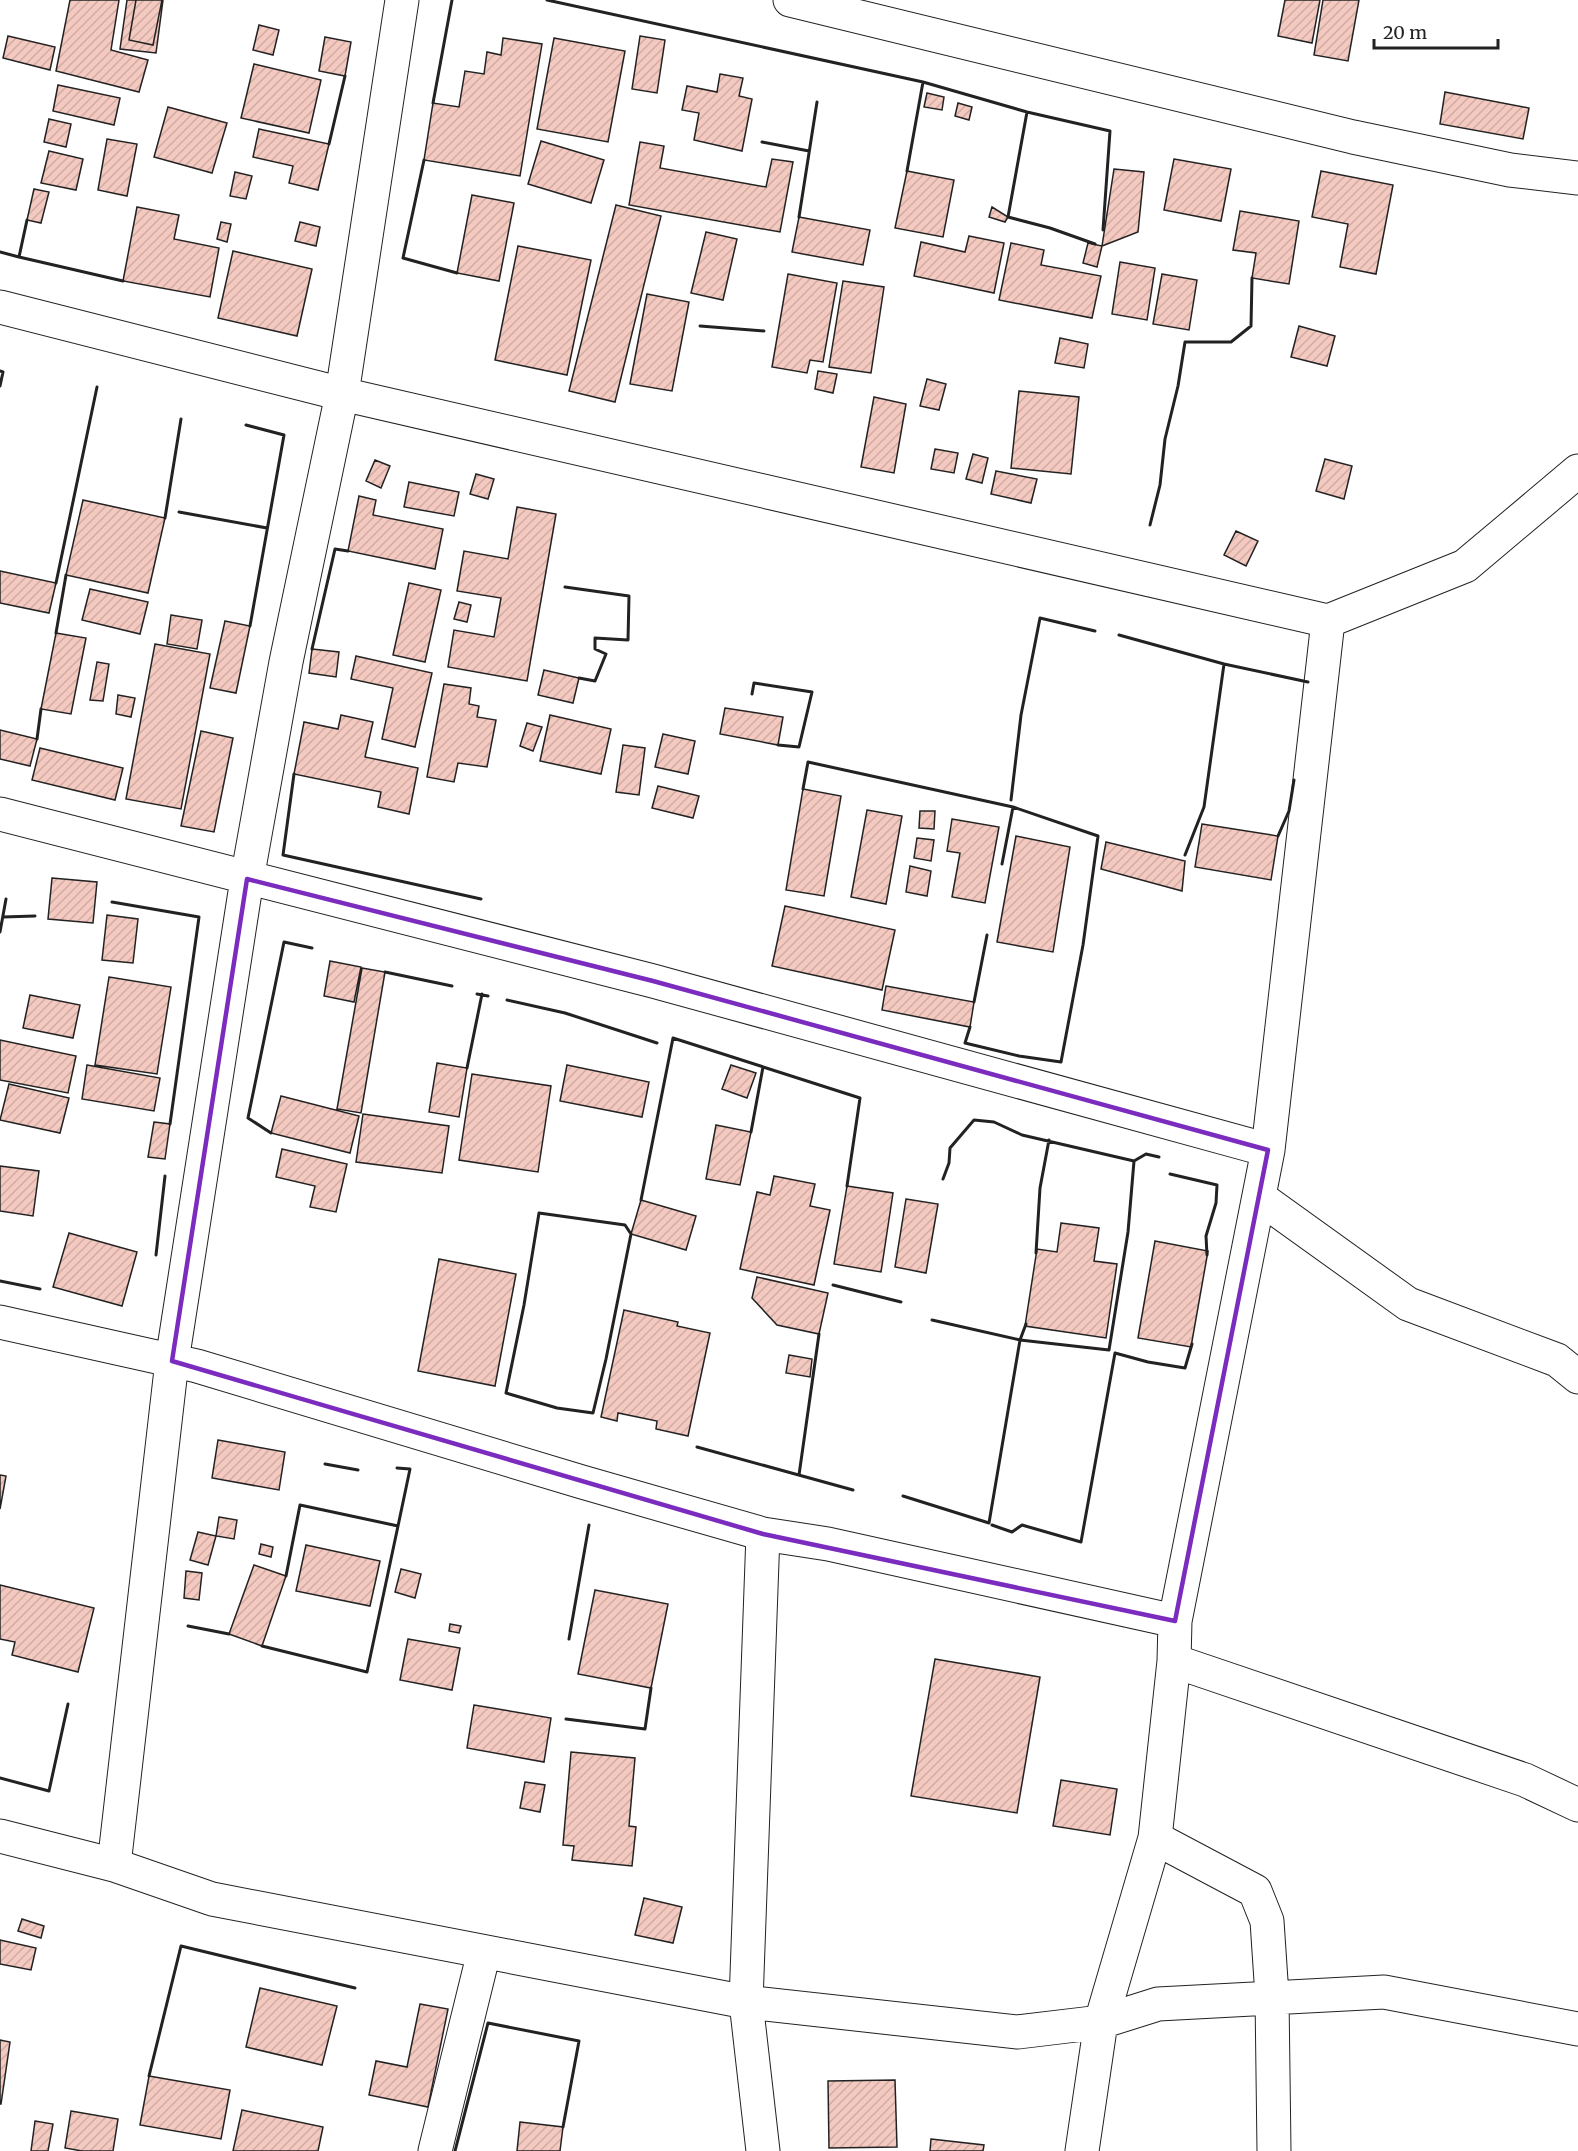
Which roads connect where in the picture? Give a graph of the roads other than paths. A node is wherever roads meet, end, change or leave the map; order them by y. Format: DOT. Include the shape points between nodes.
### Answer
graph roads {
  1 [pos="402,0"];
  2 [pos="790,0"];
  3 [pos="1578,178"];
  4 [pos="0,307"];
  5 [pos="342,394"];
  6 [pos="1578,471"];
  7 [pos="1328,621"];
  8 [pos="0,814"];
  9 [pos="247,879"];
  10 [pos="1268,1150"];
  11 [pos="1259,1197"];
  12 [pos="0,1322"];
  13 [pos="172,1361"];
  14 [pos="1578,1377"];
  15 [pos="763,1534"];
  16 [pos="1175,1621"];
  17 [pos="1174,1662"];
  18 [pos="1578,1805"];
  19 [pos="0,1836"];
  20 [pos="1155,1838"];
  21 [pos="114,1865"];
  22 [pos="484,1952"];
  23 [pos="1272,1996"];
  24 [pos="746,2002"];
  25 [pos="1101,2022"];
  26 [pos="1578,2029"];
  27 [pos="435,2151"];
  28 [pos="763,2151"];
  29 [pos="1082,2151"];
  30 [pos="1274,2151"];
  1 -- 5 [label="street"];
  2 -- 3 [label="street" via="1353,137 1510,171"];
  4 -- 5 [label="street"];
  5 -- 7 [label="street"];
  5 -- 9 [label="street" via="286,662"];
  6 -- 7 [label="street" via="1466,566"];
  7 -- 10 [label="street"];
  8 -- 9 [label="street"];
  9 -- 10 [label="street" via="653,981"];
  9 -- 13 [label="street"];
  10 -- 11 [label="street"];
  11 -- 14 [label="street" via="1408,1304 1557,1360"];
  11 -- 16 [label="street"];
  12 -- 13 [label="street"];
  13 -- 15 [label="street"];
  13 -- 21 [label="street"];
  15 -- 16 [label="street" via="828,1544"];
  15 -- 24 [label="street"];
  16 -- 17 [label="street"];
  17 -- 18 [label="street" via="1525,1780"];
  17 -- 20 [label="street"];
  19 -- 21 [label="street"];
  20 -- 23 [label="street" via="1255,1891 1267,1922"];
  20 -- 25 [label="street"];
  21 -- 22 [label="street" via="212,1899"];
  22 -- 24 [label="street"];
  22 -- 27 [label="street"];
  23 -- 25 [label="street" via="1158,2004"];
  23 -- 26 [label="street" via="1384,1992"];
  23 -- 30 [label="street"];
  24 -- 25 [label="street" via="1018,2032"];
  24 -- 28 [label="street"];
  25 -- 29 [label="street"];
}
